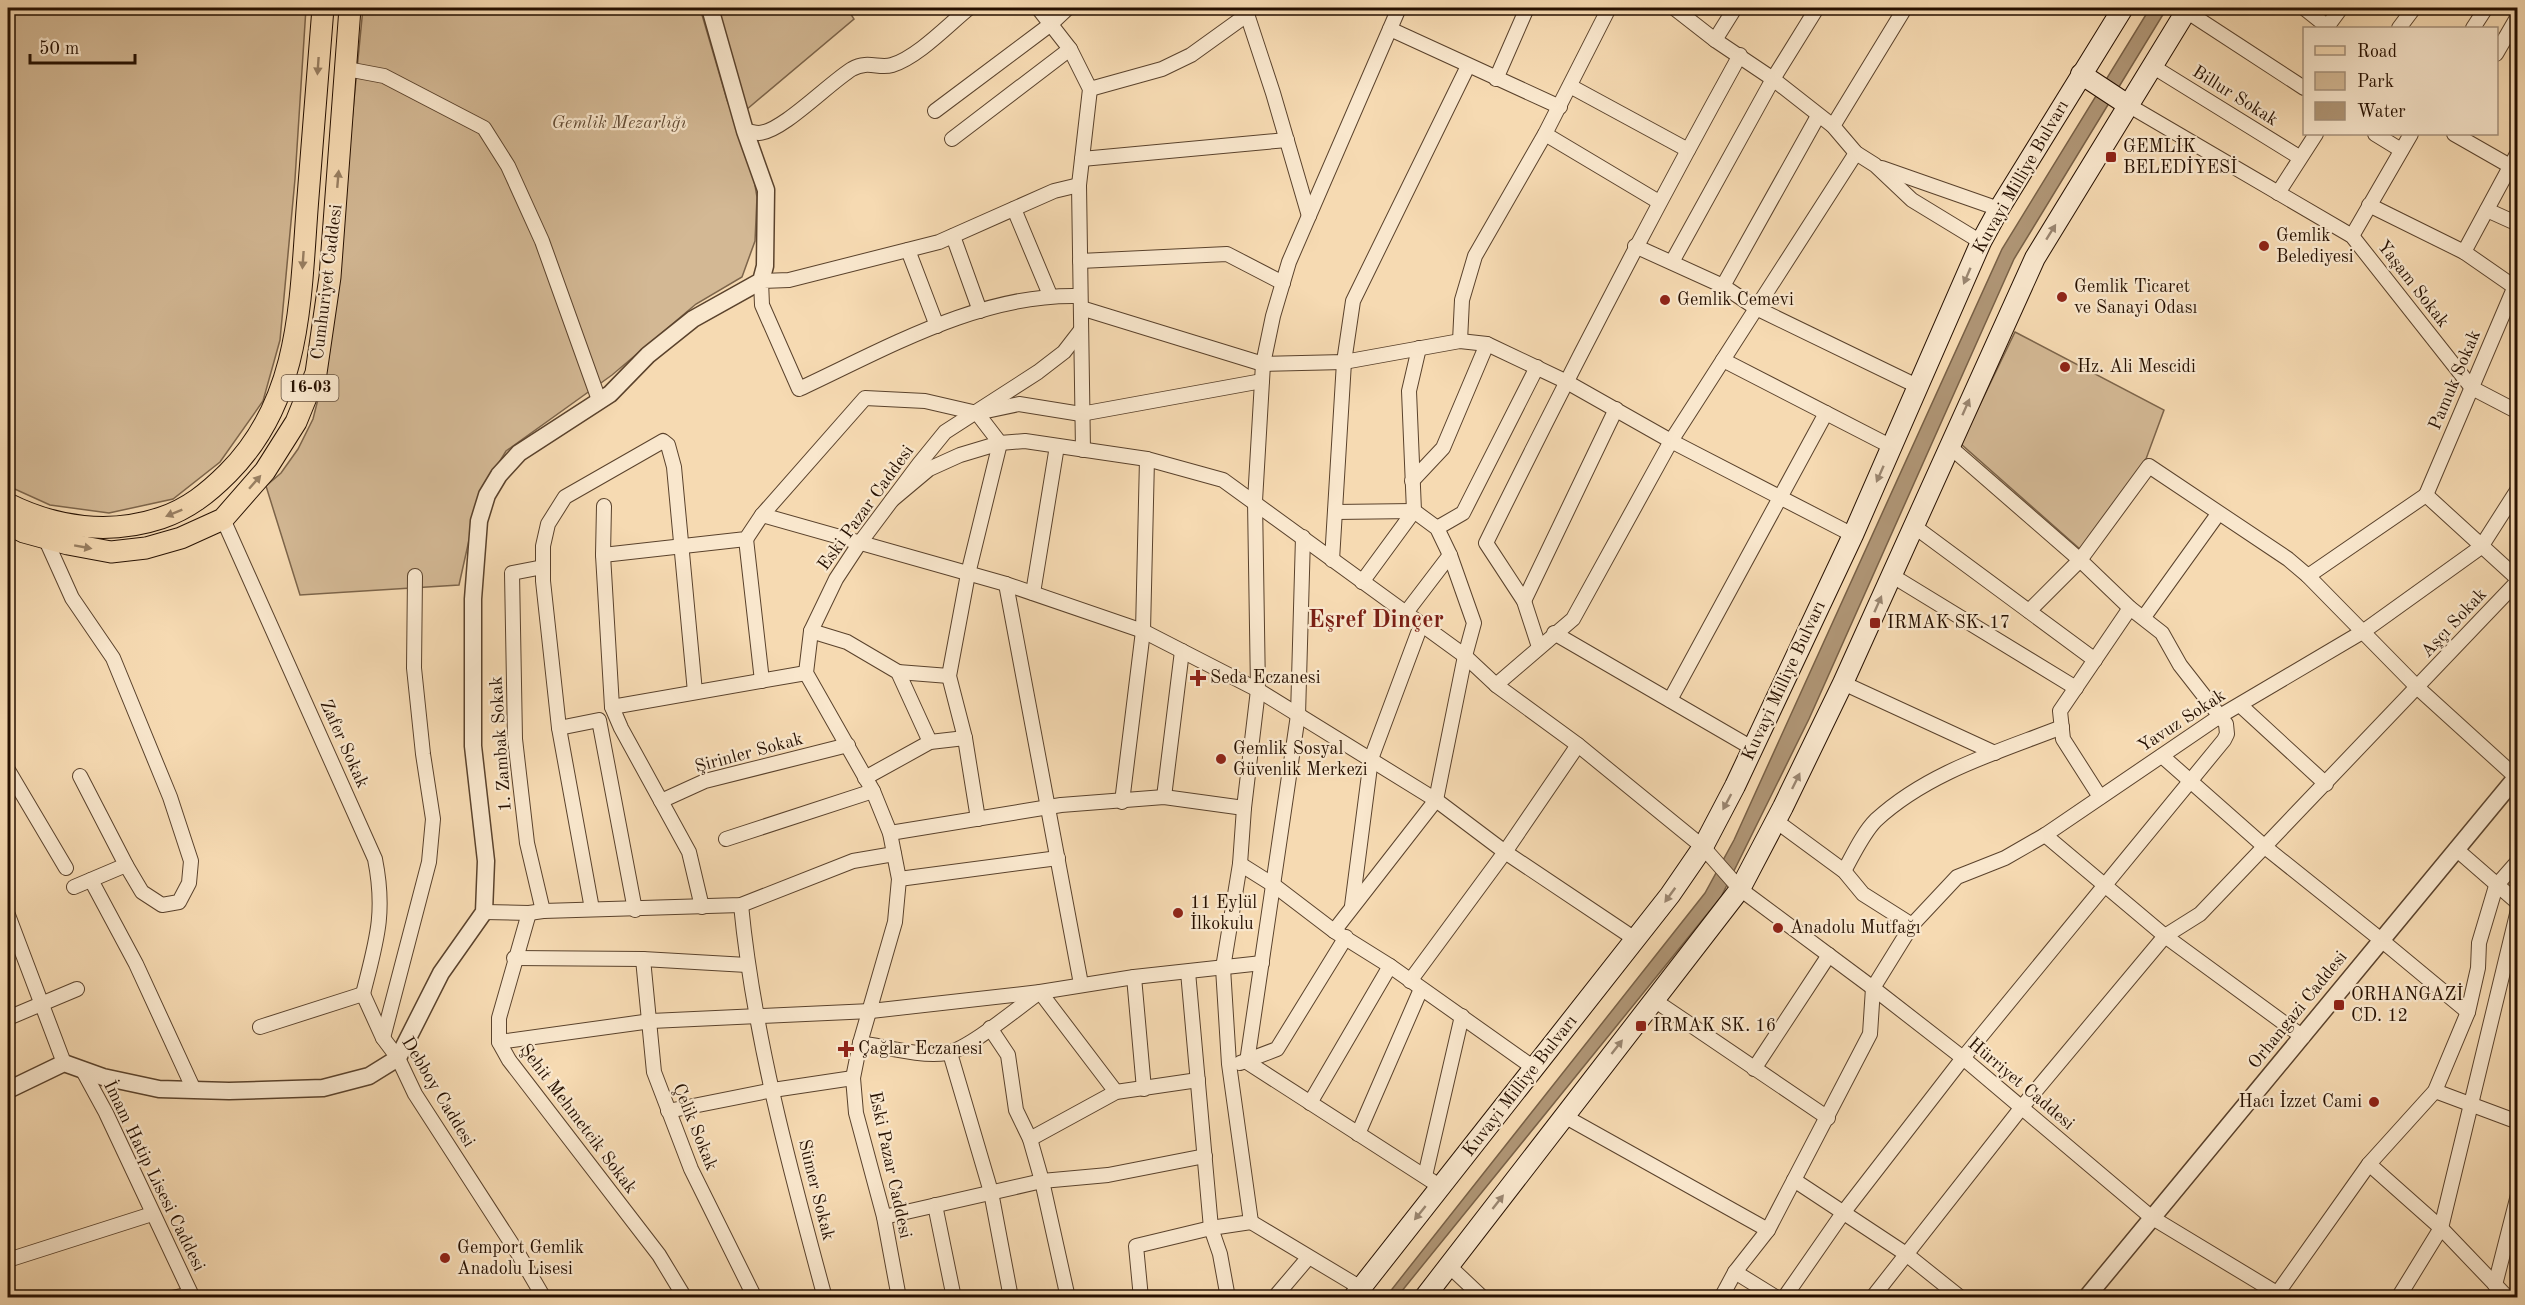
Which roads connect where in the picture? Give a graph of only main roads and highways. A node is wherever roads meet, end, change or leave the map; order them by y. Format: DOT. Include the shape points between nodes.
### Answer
graph roads {
  1 [pos="323,8"];
  2 [pos="350,8"];
  3 [pos="2118,9"];
  4 [pos="2187,9"];
  5 [pos="2081,74"];
  6 [pos="2128,105"];
  7 [pos="8,504"];
  8 [pos="8,524"];
  9 [pos="1357,1293"];
  10 [pos="1424,1298"];
  1 -- 7 [label="main road, Cumhuriyet Caddesi / 16-03, one-way" via="298,330 279,398 263,429 246,455 210,490 180,512 147,523 81,527 32,516"];
  8 -- 2 [label="main road, Cumhuriyet Caddesi / 16-03, one-way" via="45,538 111,552 146,548 223,519 265,471 296,422 316,373 330,277"];
  3 -- 5 [label="main road, Kuvayi Milliye Bulvarı"];
  4 -- 6 [label="main road"];
  5 -- 6 [label="main road"];
  5 -- 9 [label="main road, Kuvayi Milliye Bulvarı, one-way" via="1981,242 1853,535 1736,786 1703,847 1534,1068 1433,1182"];
  10 -- 6 [label="main road, one-way" via="1740,889 1843,683 2035,258"];
}
